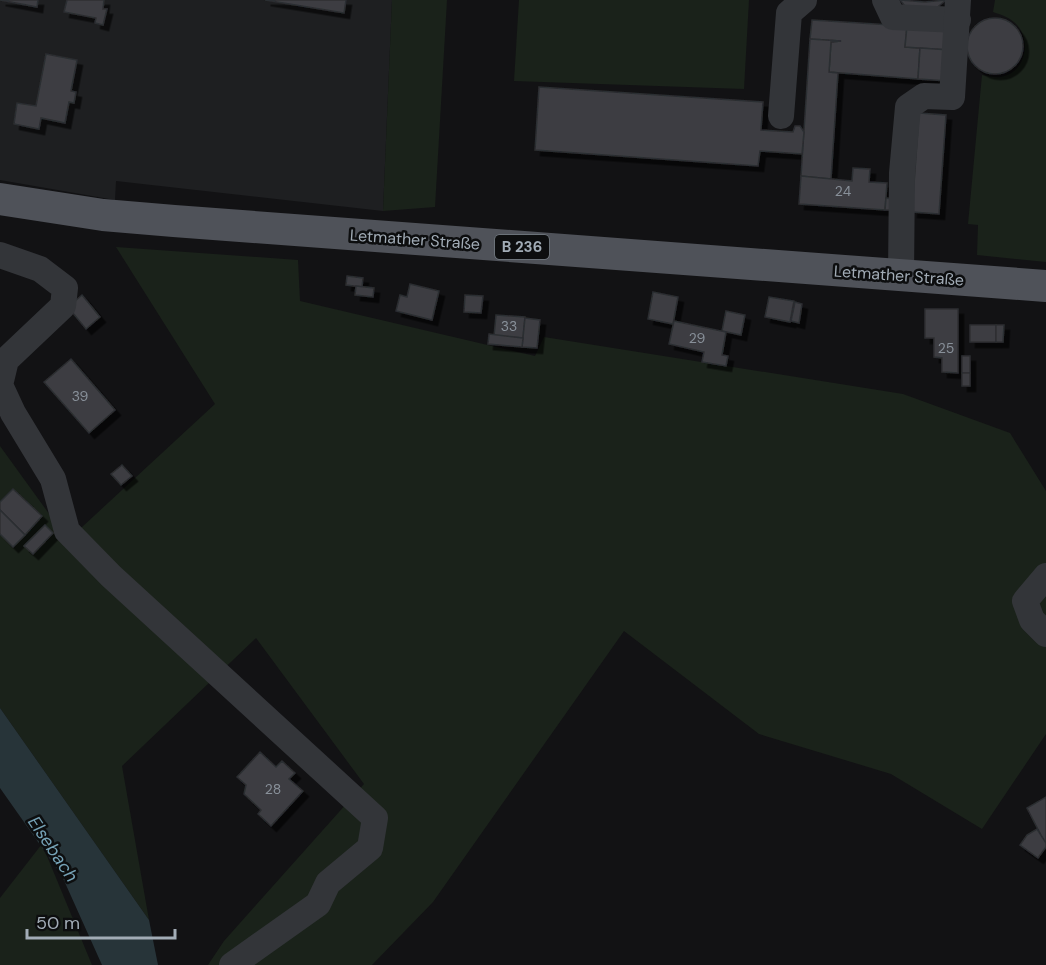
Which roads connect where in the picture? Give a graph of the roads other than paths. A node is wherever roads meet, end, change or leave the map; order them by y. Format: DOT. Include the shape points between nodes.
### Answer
graph roads {
  1 [pos="804,0"];
  2 [pos="885,0"];
  3 [pos="958,10"];
  4 [pos="781,116"];
  5 [pos="0,199"];
  6 [pos="0,255"];
  7 [pos="901,275"];
  8 [pos="1046,286"];
  9 [pos="1046,576"];
  10 [pos="1046,634"];
  11 [pos="232,965"];
  1 -- 4 [label="street" via="789,13"];
  2 -- 3 [label="street" via="893,16"];
  3 -- 7 [label="street" via="952,97 924,96 908,107 902,173"];
  5 -- 7 [label="main road, Letmather Straße / B 236" via="174,221"];
  6 -- 11 [label="street" via="40,269 65,288 63,306 6,360 0,385 53,479 67,531 375,818 370,848 328,884 318,904"];
  7 -- 8 [label="main road, Letmather Straße / B 236"];
  9 -- 10 [label="street" via="1025,601 1032,620"];
}
